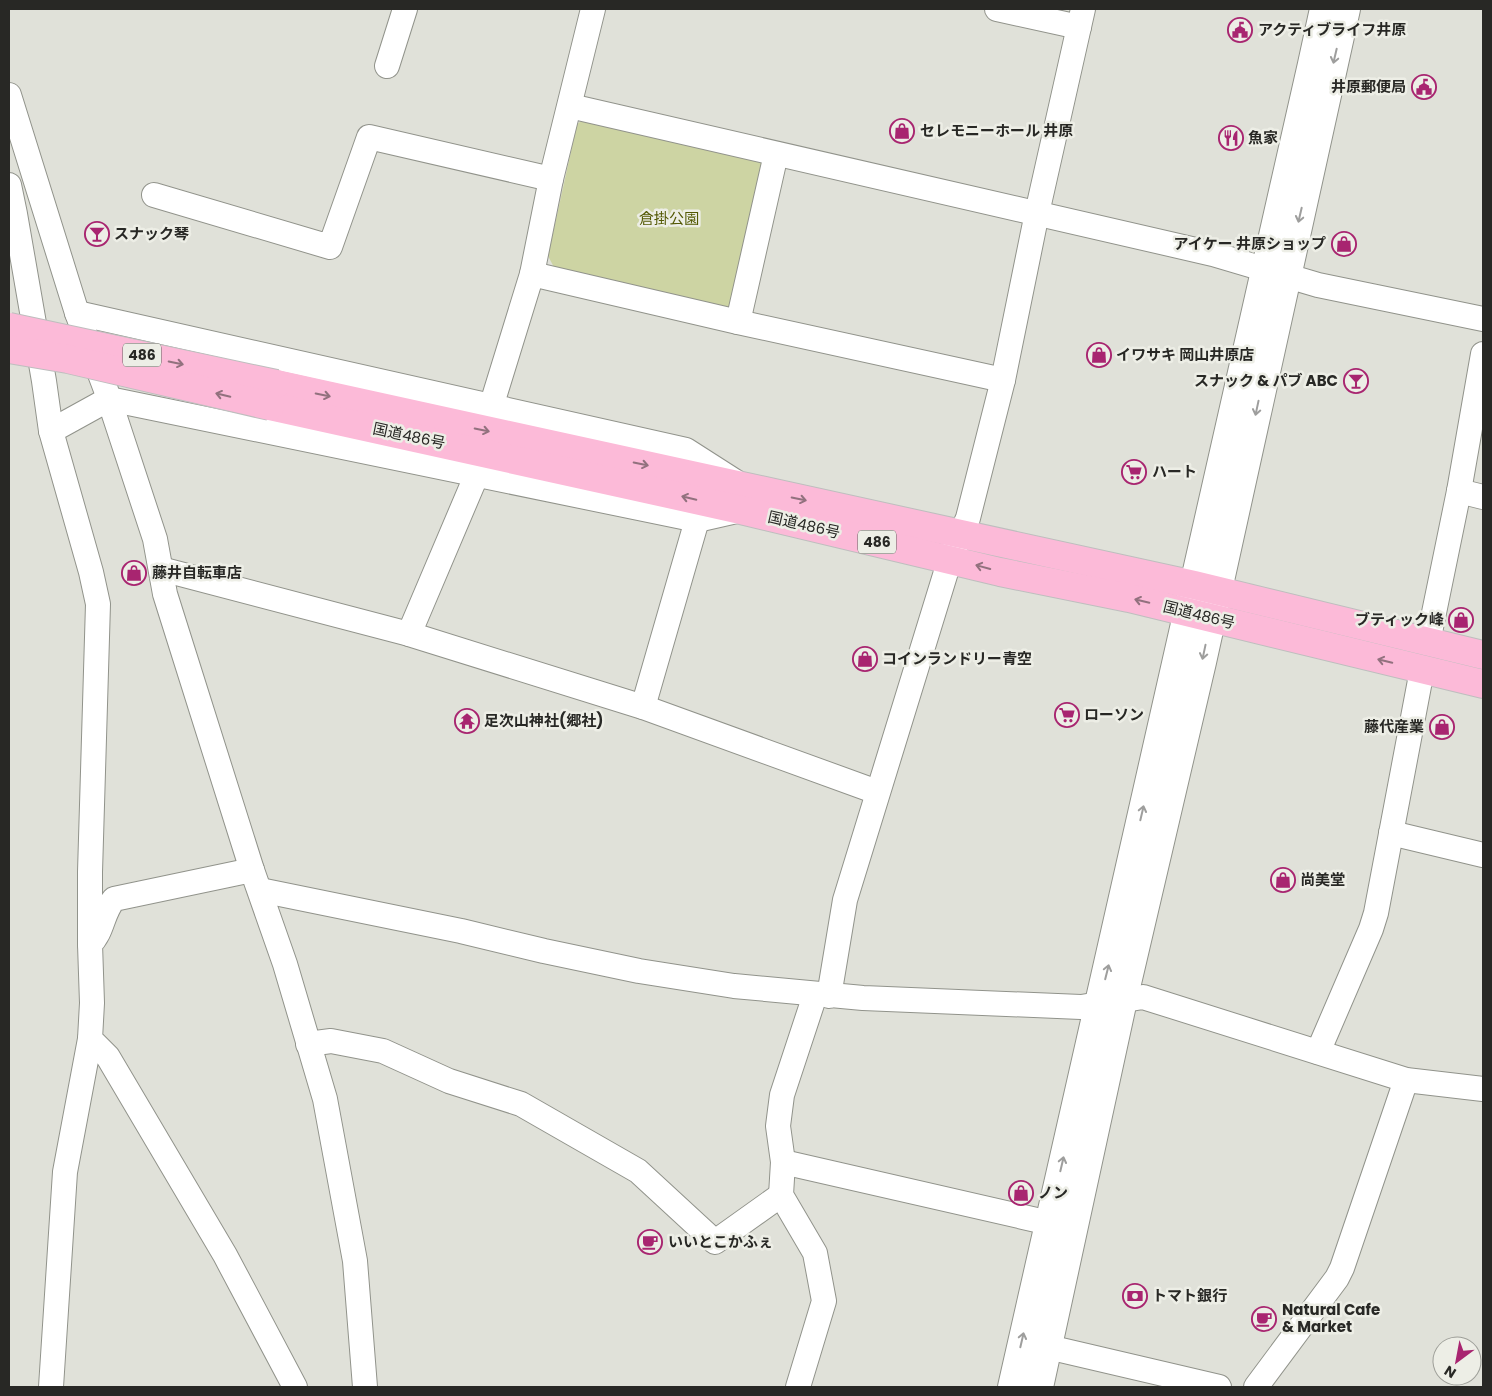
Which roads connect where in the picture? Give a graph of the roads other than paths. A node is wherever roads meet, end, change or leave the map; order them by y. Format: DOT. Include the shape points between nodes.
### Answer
graph roads {
  1 [pos="405,9"];
  2 [pos="593,9"];
  3 [pos="997,9"];
  4 [pos="1324,9"];
  5 [pos="1346,9"];
  6 [pos="1081,18"];
  7 [pos="386,66"];
  8 [pos="9,95"];
  9 [pos="570,106"];
  10 [pos="776,154"];
  11 [pos="551,179"];
  12 [pos="10,188"];
  13 [pos="154,195"];
  14 [pos="1037,213"];
  15 [pos="58,250"];
  16 [pos="1277,272"];
  17 [pos="532,274"];
  18 [pos="77,313"];
  19 [pos="1483,320"];
  20 [pos="738,322"];
  21 [pos="9,327"];
  22 [pos="9,349"];
  23 [pos="1483,354"];
  24 [pos="1003,380"];
  25 [pos="273,395"];
  26 [pos="109,399"];
  27 [pos="491,407"];
  28 [pos="51,431"];
  29 [pos="477,474"];
  30 [pos="1459,490"];
  31 [pos="1483,497"];
  32 [pos="743,498"];
  33 [pos="697,520"];
  34 [pos="955,547"];
  35 [pos="162,569"];
  36 [pos="1205,588"];
  37 [pos="1199,615"];
  38 [pos="409,634"];
  39 [pos="1428,642"];
  40 [pos="1483,655"];
  41 [pos="1422,670"];
  42 [pos="1483,684"];
  43 [pos="643,707"];
  44 [pos="877,792"];
  45 [pos="1391,833"];
  46 [pos="1483,855"];
  47 [pos="256,880"];
  48 [pos="90,944"];
  49 [pos="822,995"];
  50 [pos="1110,1002"];
  51 [pos="90,1040"];
  52 [pos="308,1044"];
  53 [pos="1318,1052"];
  54 [pos="1406,1080"];
  55 [pos="1483,1089"];
  56 [pos="783,1162"];
  57 [pos="781,1195"];
  58 [pos="1061,1226"];
  59 [pos="1048,1347"];
  60 [pos="51,1387"];
  61 [pos="295,1387"];
  62 [pos="366,1387"];
  63 [pos="798,1387"];
  64 [pos="1012,1387"];
  65 [pos="1039,1387"];
  66 [pos="1219,1387"];
  67 [pos="1256,1387"];
  1 -- 7 [label="street"];
  2 -- 9 [label="street"];
  3 -- 6 [label="street"];
  4 -- 16 [label="street"];
  5 -- 16 [label="street, one-way"];
  6 -- 14 [label="street"];
  8 -- 15 [label="street"];
  9 -- 10 [label="street"];
  9 -- 11 [label="street"];
  10 -- 14 [label="street"];
  10 -- 20 [label="street"];
  11 -- 13 [label="street" via="369,137 330,248"];
  11 -- 17 [label="street"];
  12 -- 15 [label="street" via="18,197 38,244 46,250"];
  12 -- 28 [label="street"];
  14 -- 16 [label="street"];
  14 -- 24 [label="street"];
  15 -- 18 [label="street"];
  16 -- 19 [label="street" via="1318,285"];
  16 -- 36 [label="street"];
  17 -- 20 [label="street"];
  17 -- 27 [label="street"];
  18 -- 26 [label="street"];
  18 -- 27 [label="street"];
  20 -- 24 [label="street"];
  21 -- 25 [label="highway, 486, one-way, bridge"];
  25 -- 22 [label="highway, 486, one-way, bridge"];
  23 -- 30 [label="street"];
  24 -- 34 [label="street" via="975,495"];
  25 -- 32 [label="highway, 国道486号 / 486"];
  26 -- 28 [label="street"];
  26 -- 29 [label="street"];
  26 -- 35 [label="street"];
  27 -- 32 [label="street" via="686,450"];
  28 -- 48 [label="street" via="98,604"];
  29 -- 33 [label="street"];
  29 -- 38 [label="street"];
  30 -- 31 [label="street"];
  30 -- 39 [label="street"];
  32 -- 33 [label="street"];
  32 -- 34 [label="highway, 国道486号 / 486"];
  33 -- 43 [label="street"];
  34 -- 36 [label="highway, 国道486号 / 486"];
  37 -- 34 [label="highway, 国道486号 / 486, one-way" via="1000,572"];
  34 -- 44 [label="street"];
  35 -- 38 [label="street"];
  35 -- 47 [label="street" via="165,594"];
  36 -- 37 [label="street"];
  36 -- 39 [label="highway, 国道486号 / 486"];
  41 -- 37 [label="highway, 国道486号 / 486, one-way"];
  37 -- 50 [label="street"];
  38 -- 43 [label="street"];
  39 -- 40 [label="highway, 国道486号 / 486"];
  41 -- 42 [label="highway, 国道486号 / 486"];
  41 -- 45 [label="street"];
  43 -- 44 [label="street"];
  44 -- 49 [label="street" via="845,900"];
  45 -- 46 [label="street"];
  45 -- 53 [label="street" via="1371,928"];
  47 -- 48 [label="street" via="114,899 107,908 97,937"];
  47 -- 49 [label="street" via="544,951 640,971 734,986"];
  47 -- 52 [label="street"];
  48 -- 51 [label="street"];
  49 -- 50 [label="street" via="1081,1007"];
  49 -- 56 [label="street" via="782,1095 778,1126"];
  50 -- 53 [label="street" via="1143,997"];
  50 -- 58 [label="street"];
  51 -- 60 [label="street" via="65,1172"];
  51 -- 61 [label="street" via="108,1057 225,1255"];
  52 -- 57 [label="street" via="331,1041 383,1051 449,1081 521,1104 638,1171 715,1242"];
  52 -- 62 [label="street" via="325,1099 355,1261"];
  53 -- 54 [label="street"];
  54 -- 55 [label="street"];
  54 -- 67 [label="street" via="1342,1268"];
  56 -- 57 [label="street"];
  56 -- 58 [label="street"];
  57 -- 63 [label="street" via="816,1253 824,1301"];
  58 -- 59 [label="street"];
  64 -- 58 [label="street, one-way"];
  59 -- 65 [label="street"];
  59 -- 66 [label="street"];
}
